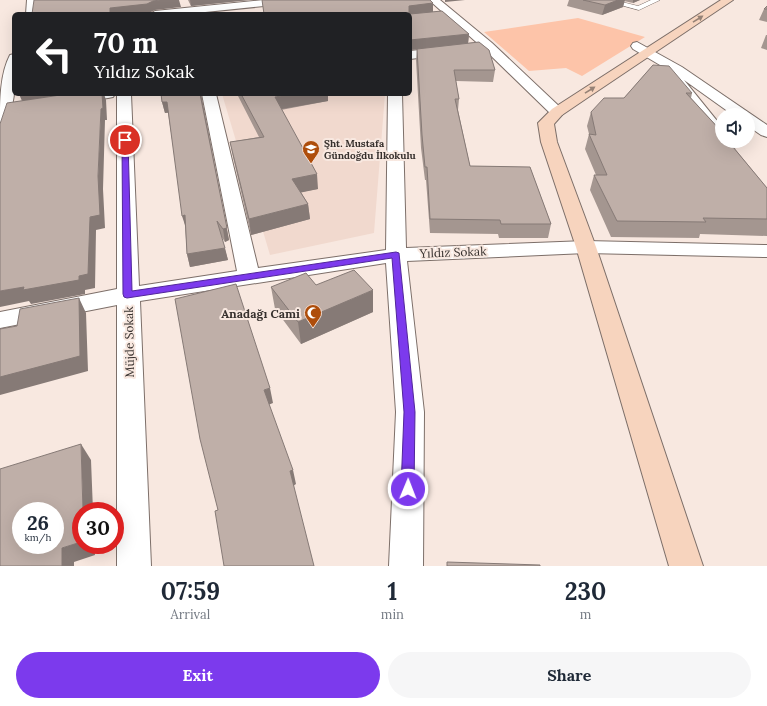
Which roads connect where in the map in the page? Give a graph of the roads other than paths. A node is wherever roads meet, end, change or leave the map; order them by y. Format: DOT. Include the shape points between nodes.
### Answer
graph roads {
  1 [pos="33,0"];
  2 [pos="294,0"];
  3 [pos="434,0"];
  4 [pos="605,0"];
  5 [pos="657,0"];
  6 [pos="711,0"];
  7 [pos="728,0"];
  8 [pos="252,2"];
  9 [pos="243,9"];
  10 [pos="31,12"];
  11 [pos="190,12"];
  12 [pos="451,14"];
  13 [pos="438,16"];
  14 [pos="488,46"];
  15 [pos="472,48"];
  16 [pos="642,49"];
  17 [pos="457,50"];
  18 [pos="412,55"];
  19 [pos="660,59"];
  20 [pos="10,64"];
  21 [pos="594,73"];
  22 [pos="95,96"];
  23 [pos="124,96"];
  24 [pos="209,96"];
  25 [pos="395,96"];
  26 [pos="64,101"];
  27 [pos="559,103"];
  28 [pos="19,108"];
  29 [pos="733,108"];
  30 [pos="2,114"];
  31 [pos="755,124"];
  32 [pos="715,129"];
  33 [pos="767,132"];
  34 [pos="586,247"];
  35 [pos="767,251"];
  36 [pos="396,254"];
  37 [pos="249,276"];
  38 [pos="127,294"];
  39 [pos="0,320"];
  40 [pos="134,566"];
  41 [pos="406,566"];
  42 [pos="686,566"];
  1 -- 10 [label="street"];
  2 -- 8 [label="street"];
  3 -- 12 [label="street"];
  4 -- 5 [label="lane" via="639,8"];
  6 -- 16 [label="street"];
  16 -- 7 [label="street, one-way"];
  8 -- 9 [label="street"];
  9 -- 11 [label="street"];
  12 -- 13 [label="street"];
  12 -- 14 [label="street"];
  14 -- 15 [label="street"];
  14 -- 27 [label="street"];
  16 -- 19 [label="street"];
  16 -- 21 [label="street"];
  27 -- 16 [label="street, one-way" via="623,69"];
  17 -- 18 [label="street"];
  19 -- 29 [label="street"];
  19 -- 32 [label="street"];
  20 -- 30 [label="street"];
  22 -- 26 [label="street"];
  23 -- 38 [label="street, Müjde Sokak"];
  24 -- 37 [label="street"];
  25 -- 36 [label="street"];
  27 -- 34 [label="street" via="546,123 549,142"];
  28 -- 30 [label="street"];
  31 -- 33 [label="street"];
  34 -- 35 [label="street, Yıldız Sokak"];
  34 -- 36 [label="street, Yıldız Sokak"];
  34 -- 42 [label="street"];
  36 -- 37 [label="street, Yıldız Sokak"];
  36 -- 41 [label="street" via="410,412"];
  37 -- 38 [label="street, Yıldız Sokak"];
  38 -- 39 [label="street, Yıldız Sokak"];
  38 -- 40 [label="street, Müjde Sokak"];
}
